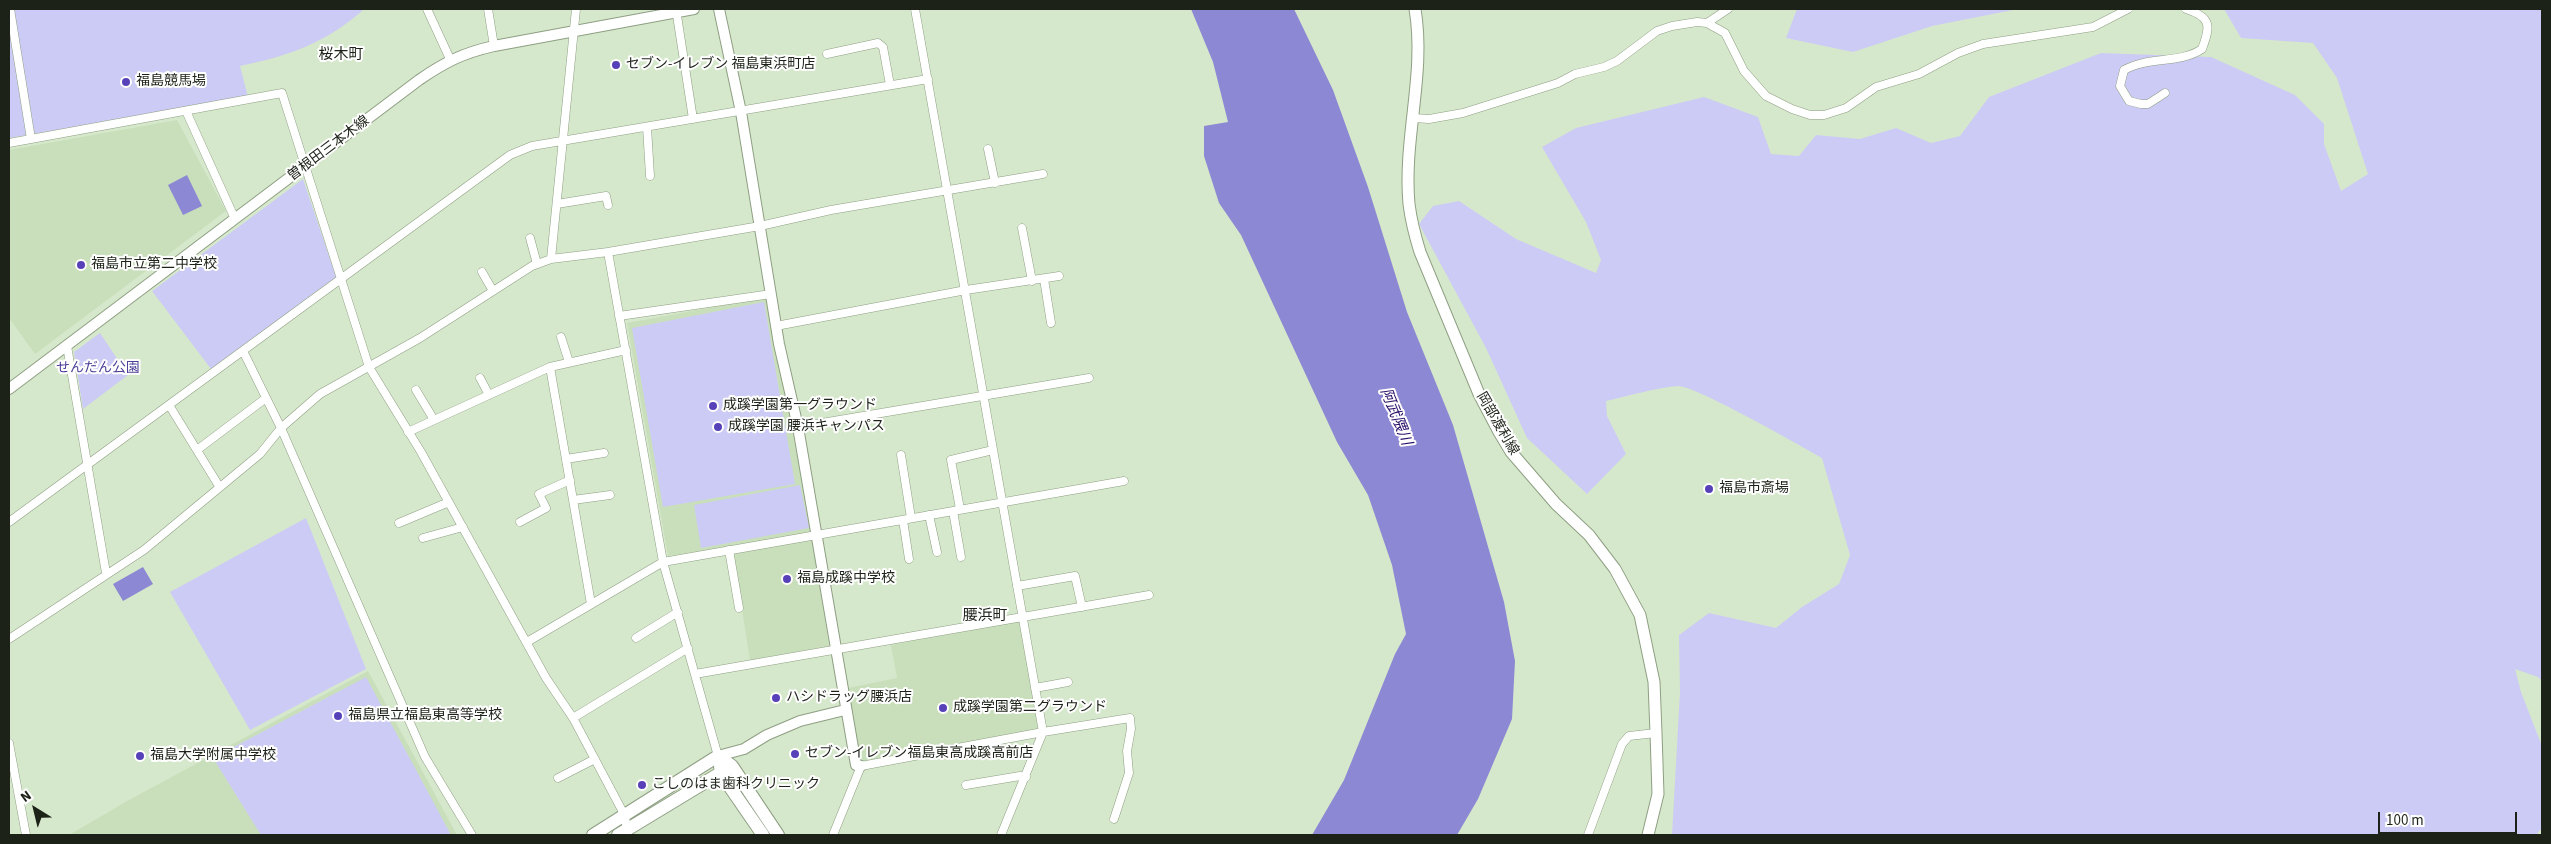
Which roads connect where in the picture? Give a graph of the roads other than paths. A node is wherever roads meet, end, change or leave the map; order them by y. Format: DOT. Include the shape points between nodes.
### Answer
graph roads {
  1 [pos="10,9"];
  2 [pos="427,9"];
  3 [pos="488,9"];
  4 [pos="576,9"];
  5 [pos="694,9"];
  6 [pos="719,9"];
  7 [pos="915,9"];
  8 [pos="1415,9"];
  9 [pos="1728,9"];
  10 [pos="2128,9"];
  11 [pos="2186,9"];
  12 [pos="676,10"];
  13 [pos="1707,22"];
  14 [pos="573,32"];
  15 [pos="494,46"];
  16 [pos="827,54"];
  17 [pos="450,59"];
  18 [pos="928,79"];
  19 [pos="890,85"];
  20 [pos="2165,93"];
  21 [pos="186,111"];
  22 [pos="741,112"];
  23 [pos="1414,118"];
  24 [pos="693,119"];
  25 [pos="647,127"];
  26 [pos="31,139"];
  27 [pos="563,141"];
  28 [pos="9,143"];
  29 [pos="988,149"];
  30 [pos="306,166"];
  31 [pos="1044,174"];
  32 [pos="650,176"];
  33 [pos="995,183"];
  34 [pos="948,191"];
  35 [pos="557,204"];
  36 [pos="608,205"];
  37 [pos="235,219"];
  38 [pos="760,226"];
  39 [pos="1022,228"];
  40 [pos="530,238"];
  41 [pos="608,252"];
  42 [pos="551,259"];
  43 [pos="537,264"];
  44 [pos="482,272"];
  45 [pos="1058,276"];
  46 [pos="342,278"];
  47 [pos="1044,280"];
  48 [pos="1032,281"];
  49 [pos="966,290"];
  50 [pos="493,291"];
  51 [pos="771,294"];
  52 [pos="619,316"];
  53 [pos="1051,323"];
  54 [pos="776,326"];
  55 [pos="561,337"];
  56 [pos="67,346"];
  57 [pos="626,350"];
  58 [pos="243,352"];
  59 [pos="569,362"];
  60 [pos="369,367"];
  61 [pos="550,367"];
  62 [pos="480,378"];
  63 [pos="1089,378"];
  64 [pos="9,389"];
  65 [pos="416,390"];
  66 [pos="489,394"];
  67 [pos="984,396"];
  68 [pos="266,398"];
  69 [pos="169,405"];
  70 [pos="434,420"];
  71 [pos="798,427"];
  72 [pos="281,428"];
  73 [pos="408,432"];
  74 [pos="197,450"];
  75 [pos="993,450"];
  76 [pos="604,453"];
  77 [pos="901,455"];
  78 [pos="566,459"];
  79 [pos="89,463"];
  80 [pos="570,480"];
  81 [pos="1124,481"];
  82 [pos="219,486"];
  83 [pos="610,495"];
  84 [pos="573,500"];
  85 [pos="449,502"];
  86 [pos="1001,503"];
  87 [pos="957,510"];
  88 [pos="929,515"];
  89 [pos="912,518"];
  90 [pos="902,520"];
  91 [pos="9,522"];
  92 [pos="520,522"];
  93 [pos="399,523"];
  94 [pos="462,527"];
  95 [pos="817,533"];
  96 [pos="423,538"];
  97 [pos="729,550"];
  98 [pos="937,552"];
  99 [pos="960,557"];
  100 [pos="909,559"];
  101 [pos="664,562"];
  102 [pos="106,574"];
  103 [pos="1017,586"];
  104 [pos="1149,595"];
  105 [pos="591,604"];
  106 [pos="1082,607"];
  107 [pos="739,608"];
  108 [pos="678,612"];
  109 [pos="1022,618"];
  110 [pos="636,638"];
  111 [pos="9,639"];
  112 [pos="527,642"];
  113 [pos="688,648"];
  114 [pos="835,649"];
  115 [pos="695,674"];
  116 [pos="1068,682"];
  117 [pos="1035,688"];
  118 [pos="845,710"];
  119 [pos="573,718"];
  120 [pos="1043,732"];
  121 [pos="1656,733"];
  122 [pos="9,743"];
  123 [pos="744,749"];
  124 [pos="718,756"];
  125 [pos="595,759"];
  126 [pos="860,766"];
  127 [pos="726,770"];
  128 [pos="12,773"];
  129 [pos="1026,777"];
  130 [pos="558,778"];
  131 [pos="966,785"];
  132 [pos="625,816"];
  133 [pos="1114,819"];
  134 [pos="624,833"];
  135 [pos="26,835"];
  136 [pos="472,835"];
  137 [pos="593,835"];
  138 [pos="763,835"];
  139 [pos="778,835"];
  140 [pos="833,835"];
  141 [pos="1001,835"];
  142 [pos="1588,835"];
  143 [pos="1648,835"];
  1 -- 26 [label="street"];
  2 -- 17 [label="street"];
  3 -- 15 [label="street"];
  4 -- 14 [label="street"];
  5 -- 12 [label="street, 曽根田三本木線"];
  6 -- 22 [label="street"];
  7 -- 18 [label="street"];
  8 -- 23 [label="main road, 岡部渡利線" via="1418,53"];
  9 -- 13 [label="street"];
  10 -- 13 [label="street" via="2093,28 1983,44 1919,74 1876,87 1846,108 1819,116 1792,109 1766,96 1744,71 1724,33"];
  11 -- 20 [label="street" via="2204,16 2207,22 2202,48 2188,55 2133,65 2124,70 2120,86 2129,101 2141,104 2148,104"];
  12 -- 14 [label="street, 曽根田三本木線"];
  12 -- 24 [label="street"];
  13 -- 23 [label="street" via="1662,30 1608,65 1508,100 1463,113 1429,119"];
  14 -- 15 [label="street, 曽根田三本木線"];
  14 -- 27 [label="street"];
  15 -- 17 [label="street, 曽根田三本木線"];
  16 -- 19 [label="street" via="878,43 883,47"];
  17 -- 30 [label="street, 曽根田三本木線"];
  18 -- 19 [label="street"];
  18 -- 34 [label="street"];
  19 -- 22 [label="street"];
  21 -- 26 [label="street"];
  21 -- 30 [label="street" via="282,93"];
  21 -- 37 [label="street"];
  22 -- 24 [label="street"];
  22 -- 38 [label="street"];
  23 -- 121 [label="main road, 岡部渡利線" via="1409,202 1420,252 1478,394 1503,439 1615,569 1637,609 1654,682"];
  24 -- 25 [label="street"];
  25 -- 27 [label="street"];
  25 -- 32 [label="street"];
  26 -- 28 [label="street"];
  27 -- 35 [label="street"];
  27 -- 46 [label="street" via="532,146 510,155"];
  29 -- 33 [label="street"];
  30 -- 37 [label="street, 曽根田三本木線"];
  30 -- 46 [label="street"];
  31 -- 33 [label="street"];
  33 -- 34 [label="street"];
  34 -- 38 [label="street" via="830,210"];
  34 -- 49 [label="street"];
  35 -- 36 [label="street" via="606,196"];
  35 -- 42 [label="street"];
  37 -- 56 [label="street, 曽根田三本木線"];
  38 -- 41 [label="street"];
  38 -- 51 [label="street"];
  39 -- 48 [label="street"];
  40 -- 43 [label="street"];
  41 -- 42 [label="street"];
  41 -- 52 [label="street"];
  42 -- 43 [label="street"];
  43 -- 50 [label="street"];
  44 -- 50 [label="street"];
  45 -- 47 [label="street"];
  46 -- 58 [label="street"];
  46 -- 60 [label="street"];
  47 -- 48 [label="street"];
  47 -- 53 [label="street"];
  48 -- 49 [label="street"];
  49 -- 54 [label="street"];
  49 -- 67 [label="street"];
  50 -- 60 [label="street"];
  51 -- 52 [label="street"];
  51 -- 54 [label="street"];
  52 -- 57 [label="street"];
  54 -- 71 [label="street"];
  55 -- 59 [label="street"];
  56 -- 64 [label="street, 曽根田三本木線"];
  56 -- 79 [label="street"];
  57 -- 59 [label="street"];
  57 -- 101 [label="street"];
  58 -- 68 [label="street"];
  58 -- 69 [label="street"];
  59 -- 61 [label="street"];
  60 -- 72 [label="street" via="320,394"];
  60 -- 73 [label="street"];
  61 -- 66 [label="street"];
  61 -- 78 [label="street"];
  62 -- 66 [label="street"];
  63 -- 67 [label="street"];
  65 -- 70 [label="street"];
  66 -- 70 [label="street"];
  67 -- 71 [label="street"];
  67 -- 75 [label="street"];
  68 -- 72 [label="street"];
  68 -- 74 [label="street"];
  69 -- 74 [label="street"];
  69 -- 79 [label="street"];
  70 -- 73 [label="street"];
  71 -- 95 [label="street"];
  72 -- 82 [label="street" via="260,454"];
  72 -- 136 [label="street" via="425,757"];
  73 -- 85 [label="street"];
  74 -- 82 [label="street"];
  75 -- 86 [label="street"];
  75 -- 87 [label="street" via="951,460"];
  76 -- 78 [label="street"];
  77 -- 89 [label="street"];
  78 -- 80 [label="street"];
  79 -- 91 [label="street"];
  79 -- 102 [label="street"];
  80 -- 84 [label="street"];
  80 -- 92 [label="street" via="539,494 546,508"];
  81 -- 86 [label="street"];
  82 -- 102 [label="street" via="144,550"];
  83 -- 84 [label="street"];
  84 -- 105 [label="street"];
  85 -- 93 [label="street"];
  85 -- 94 [label="street"];
  86 -- 87 [label="street"];
  86 -- 103 [label="street"];
  87 -- 88 [label="street"];
  87 -- 99 [label="street"];
  88 -- 89 [label="street"];
  88 -- 98 [label="street"];
  89 -- 90 [label="street"];
  90 -- 95 [label="street"];
  90 -- 100 [label="street"];
  94 -- 96 [label="street"];
  94 -- 112 [label="street"];
  95 -- 97 [label="street"];
  95 -- 114 [label="street"];
  97 -- 101 [label="street"];
  97 -- 107 [label="street"];
  101 -- 105 [label="street"];
  101 -- 108 [label="street"];
  102 -- 111 [label="street"];
  103 -- 106 [label="street" via="1075,576"];
  103 -- 109 [label="street"];
  104 -- 106 [label="street"];
  105 -- 112 [label="street"];
  106 -- 109 [label="street"];
  108 -- 110 [label="street"];
  108 -- 113 [label="street"];
  109 -- 114 [label="street"];
  109 -- 117 [label="street"];
  112 -- 119 [label="street"];
  113 -- 115 [label="street"];
  113 -- 119 [label="street"];
  114 -- 115 [label="street"];
  114 -- 118 [label="street"];
  115 -- 124 [label="street"];
  116 -- 117 [label="street"];
  117 -- 120 [label="street"];
  118 -- 123 [label="street" via="800,721"];
  118 -- 126 [label="street" via="856,764"];
  119 -- 125 [label="street"];
  120 -- 126 [label="street"];
  120 -- 129 [label="street"];
  120 -- 133 [label="street" via="1130,718 1128,773"];
  121 -- 142 [label="street" via="1629,736 1622,744"];
  121 -- 143 [label="main road, 岡部渡利線" via="1658,794"];
  122 -- 128 [label="street"];
  123 -- 124 [label="street"];
  123 -- 127 [label="street"];
  124 -- 127 [label="highway"];
  124 -- 132 [label="highway"];
  125 -- 130 [label="street"];
  125 -- 132 [label="street"];
  126 -- 140 [label="street"];
  127 -- 134 [label="highway"];
  127 -- 138 [label="highway"];
  127 -- 139 [label="highway"];
  128 -- 135 [label="street"];
  129 -- 131 [label="street"];
  129 -- 141 [label="street"];
  132 -- 134 [label="street"];
  132 -- 137 [label="highway"];
}
